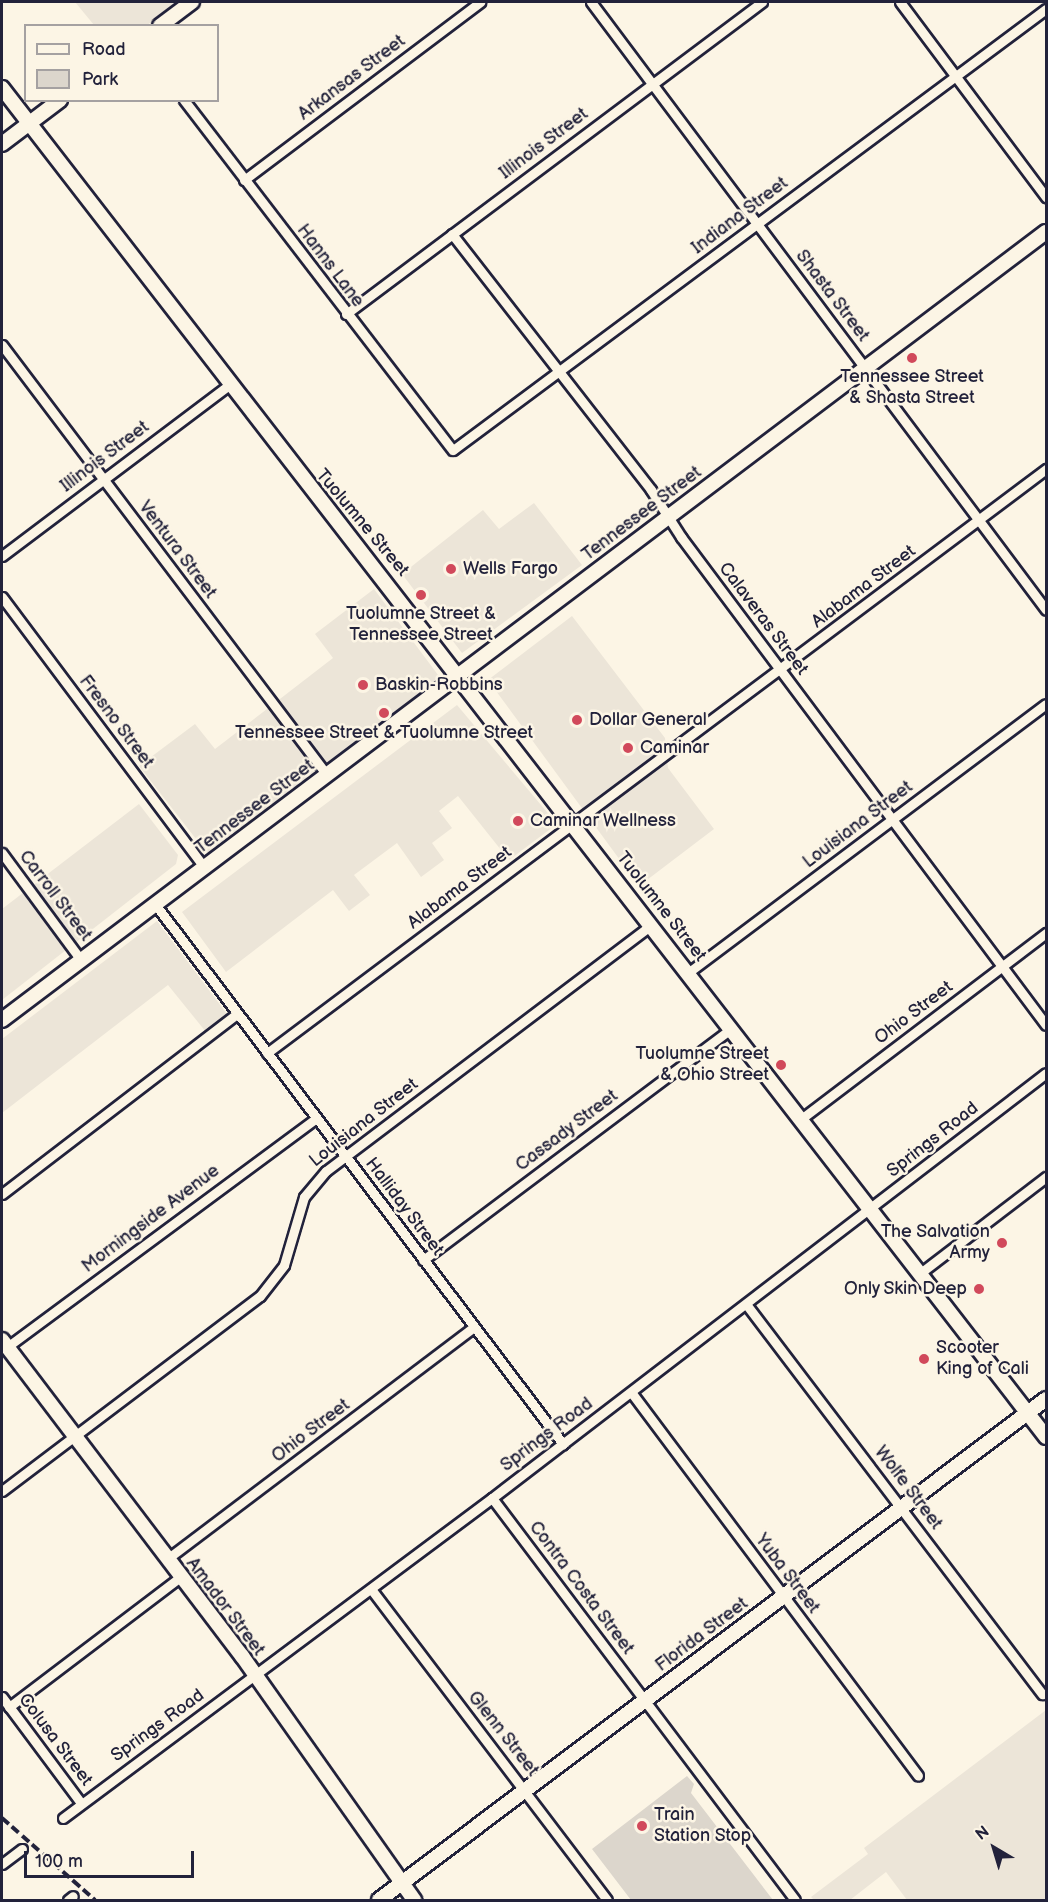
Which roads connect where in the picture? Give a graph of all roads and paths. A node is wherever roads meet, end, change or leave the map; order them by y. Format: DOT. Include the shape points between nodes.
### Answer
graph roads {
  1 [pos="192,2"];
  2 [pos="480,2"];
  3 [pos="591,2"];
  4 [pos="762,2"];
  5 [pos="900,2"];
  6 [pos="1047,9"];
  7 [pos="163,24"];
  8 [pos="956,76"];
  9 [pos="652,84"];
  10 [pos="2,88"];
  11 [pos="57,102"];
  12 [pos="186,102"];
  13 [pos="29,124"];
  14 [pos="2,144"];
  15 [pos="244,180"];
  16 [pos="1047,197"];
  17 [pos="757,224"];
  18 [pos="1047,232"];
  19 [pos="452,234"];
  20 [pos="346,314"];
  21 [pos="2,345"];
  22 [pos="866,368"];
  23 [pos="558,372"];
  24 [pos="229,385"];
  25 [pos="453,450"];
  26 [pos="1047,469"];
  27 [pos="103,479"];
  28 [pos="667,517"];
  29 [pos="980,519"];
  30 [pos="2,556"];
  31 [pos="2,597"];
  32 [pos="1047,610"];
  33 [pos="782,670"];
  34 [pos="459,675"];
  35 [pos="1047,704"];
  36 [pos="327,775"];
  37 [pos="893,819"];
  38 [pos="573,825"];
  39 [pos="2,853"];
  40 [pos="204,867"];
  41 [pos="154,904"];
  42 [pos="651,925"];
  43 [pos="1047,933"];
  44 [pos="81,960"];
  45 [pos="1002,966"];
  46 [pos="689,972"];
  47 [pos="237,1014"];
  48 [pos="2,1020"];
  49 [pos="1047,1025"];
  50 [pos="732,1028"];
  51 [pos="267,1053"];
  52 [pos="1047,1073"];
  53 [pos="315,1118"];
  54 [pos="801,1119"];
  55 [pos="345,1157"];
  56 [pos="1047,1177"];
  57 [pos="2,1194"];
  58 [pos="869,1209"];
  59 [pos="423,1260"];
  60 [pos="920,1274"];
  61 [pos="746,1304"];
  62 [pos="474,1327"];
  63 [pos="4,1344"];
  64 [pos="630,1392"];
  65 [pos="1047,1399"];
  66 [pos="1028,1413"];
  67 [pos="1047,1437"];
  68 [pos="74,1438"];
  69 [pos="563,1444"];
  70 [pos="2,1491"];
  71 [pos="492,1498"];
  72 [pos="902,1507"];
  73 [pos="166,1560"];
  74 [pos="180,1577"];
  75 [pos="371,1589"];
  76 [pos="783,1597"];
  77 [pos="255,1675"];
  78 [pos="1042,1694"];
  79 [pos="2,1697"];
  80 [pos="645,1700"];
  81 [pos="9,1707"];
  82 [pos="918,1775"];
  83 [pos="526,1790"];
  84 [pos="81,1803"];
  85 [pos="63,1818"];
  86 [pos="22,1849"];
  87 [pos="2,1864"];
  88 [pos="402,1883"];
  89 [pos="379,1900"];
  90 [pos="414,1900"];
  91 [pos="607,1900"];
  92 [pos="795,1900"];
  1 -- 7 [label="main road"];
  2 -- 15 [label="street, Arkansas Street"];
  3 -- 9 [label="street, Shasta Street"];
  4 -- 9 [label="street, Illinois Street"];
  5 -- 8 [label="street"];
  6 -- 8 [label="street, Indiana Street"];
  8 -- 16 [label="street"];
  8 -- 17 [label="street, Indiana Street"];
  9 -- 17 [label="street, Shasta Street"];
  9 -- 19 [label="street, Illinois Street"];
  10 -- 13 [label="main road, Tuolumne Street"];
  11 -- 13 [label="main road"];
  12 -- 15 [label="street, Hanns Lane"];
  13 -- 14 [label="main road"];
  13 -- 24 [label="main road, Tuolumne Street"];
  15 -- 20 [label="street, Hanns Lane"];
  17 -- 22 [label="street, Shasta Street"];
  17 -- 23 [label="street, Indiana Street"];
  18 -- 22 [label="main road, Tennessee Street"];
  19 -- 20 [label="street, Illinois Street"];
  19 -- 23 [label="street, Calaveras Street"];
  20 -- 25 [label="street, Hanns Lane"];
  21 -- 27 [label="street, Ventura Street"];
  22 -- 28 [label="main road, Tennessee Street"];
  22 -- 29 [label="street, Shasta Street"];
  23 -- 25 [label="street, Indiana Street"];
  23 -- 28 [label="street, Calaveras Street" via="651,490"];
  24 -- 27 [label="street, Illinois Street"];
  24 -- 34 [label="main road, Tuolumne Street"];
  26 -- 29 [label="street, Alabama Street"];
  27 -- 30 [label="street, Illinois Street"];
  27 -- 36 [label="street, Ventura Street"];
  28 -- 33 [label="street, Calaveras Street"];
  28 -- 34 [label="main road, Tennessee Street"];
  29 -- 32 [label="street, Shasta Street"];
  29 -- 33 [label="street, Alabama Street"];
  31 -- 40 [label="street, Fresno Street"];
  33 -- 37 [label="street, Calaveras Street"];
  33 -- 38 [label="street, Alabama Street"];
  34 -- 36 [label="main road, Tennessee Street"];
  34 -- 38 [label="main road, Tuolumne Street"];
  35 -- 37 [label="street, Louisiana Street"];
  36 -- 40 [label="main road, Tennessee Street"];
  37 -- 45 [label="street, Calaveras Street"];
  37 -- 46 [label="street, Louisiana Street"];
  38 -- 42 [label="main road, Tuolumne Street"];
  38 -- 51 [label="street, Alabama Street"];
  39 -- 44 [label="street, Carroll Street"];
  40 -- 41 [label="main road, Tennessee Street"];
  41 -- 44 [label="main road, Tennessee Street"];
  41 -- 47 [label="street, Halliday Street"];
  42 -- 46 [label="main road, Tuolumne Street"];
  42 -- 55 [label="street, Louisiana Street"];
  43 -- 45 [label="street, Ohio Street"];
  44 -- 48 [label="main road, Tennessee Street"];
  45 -- 49 [label="street, Calaveras Street"];
  45 -- 54 [label="street, Ohio Street"];
  46 -- 50 [label="main road, Tuolumne Street"];
  47 -- 51 [label="street, Halliday Street"];
  47 -- 57 [label="street"];
  50 -- 54 [label="main road, Tuolumne Street"];
  50 -- 59 [label="street, Cassady Street"];
  51 -- 53 [label="street, Halliday Street"];
  52 -- 58 [label="street, Springs Road"];
  53 -- 55 [label="street, Halliday Street"];
  53 -- 63 [label="street, Morningside Avenue"];
  54 -- 58 [label="main road, Tuolumne Street"];
  55 -- 59 [label="street, Halliday Street"];
  55 -- 68 [label="street, Louisiana Street" via="312,1184 304,1197 284,1265 260,1296"];
  56 -- 60 [label="street"];
  58 -- 60 [label="main road, Tuolumne Street"];
  58 -- 61 [label="street, Springs Road"];
  59 -- 62 [label="street, Halliday Street"];
  60 -- 66 [label="main road, Tuolumne Street"];
  61 -- 64 [label="street, Springs Road"];
  61 -- 72 [label="street, Wolfe Street"];
  62 -- 69 [label="street, Halliday Street"];
  62 -- 73 [label="street, Ohio Street"];
  63 -- 68 [label="main road, Amador Street"];
  64 -- 69 [label="street, Springs Road"];
  64 -- 76 [label="street, Yuba Street"];
  65 -- 66 [label="main road, Florida Street"];
  66 -- 67 [label="main road, Tuolumne Street"];
  66 -- 72 [label="main road, Florida Street"];
  68 -- 70 [label="street, Louisiana Street"];
  68 -- 73 [label="main road, Amador Street"];
  69 -- 71 [label="street, Springs Road"];
  71 -- 75 [label="street, Springs Road"];
  71 -- 80 [label="street, Contra Costa Street"];
  72 -- 76 [label="main road, Florida Street"];
  72 -- 78 [label="street, Wolfe Street"];
  73 -- 74 [label="main road, Amador Street"];
  74 -- 77 [label="main road, Amador Street"];
  74 -- 81 [label="street"];
  75 -- 77 [label="street, Springs Road"];
  75 -- 83 [label="street, Glenn Street"];
  76 -- 80 [label="main road, Florida Street"];
  76 -- 82 [label="street, Yuba Street"];
  77 -- 84 [label="street, Springs Road"];
  77 -- 88 [label="main road, Amador Street"];
  79 -- 81 [label="street, Colusa Street"];
  80 -- 83 [label="main road, Florida Street"];
  80 -- 92 [label="street, Contra Costa Street"];
  81 -- 84 [label="street, Colusa Street"];
  83 -- 88 [label="main road, Florida Street"];
  83 -- 91 [label="street, Glenn Street"];
  84 -- 85 [label="street, Springs Road"];
  86 -- 87 [label="street"];
  88 -- 89 [label="main road, Florida Street"];
  88 -- 90 [label="main road, Amador Street"];
}
